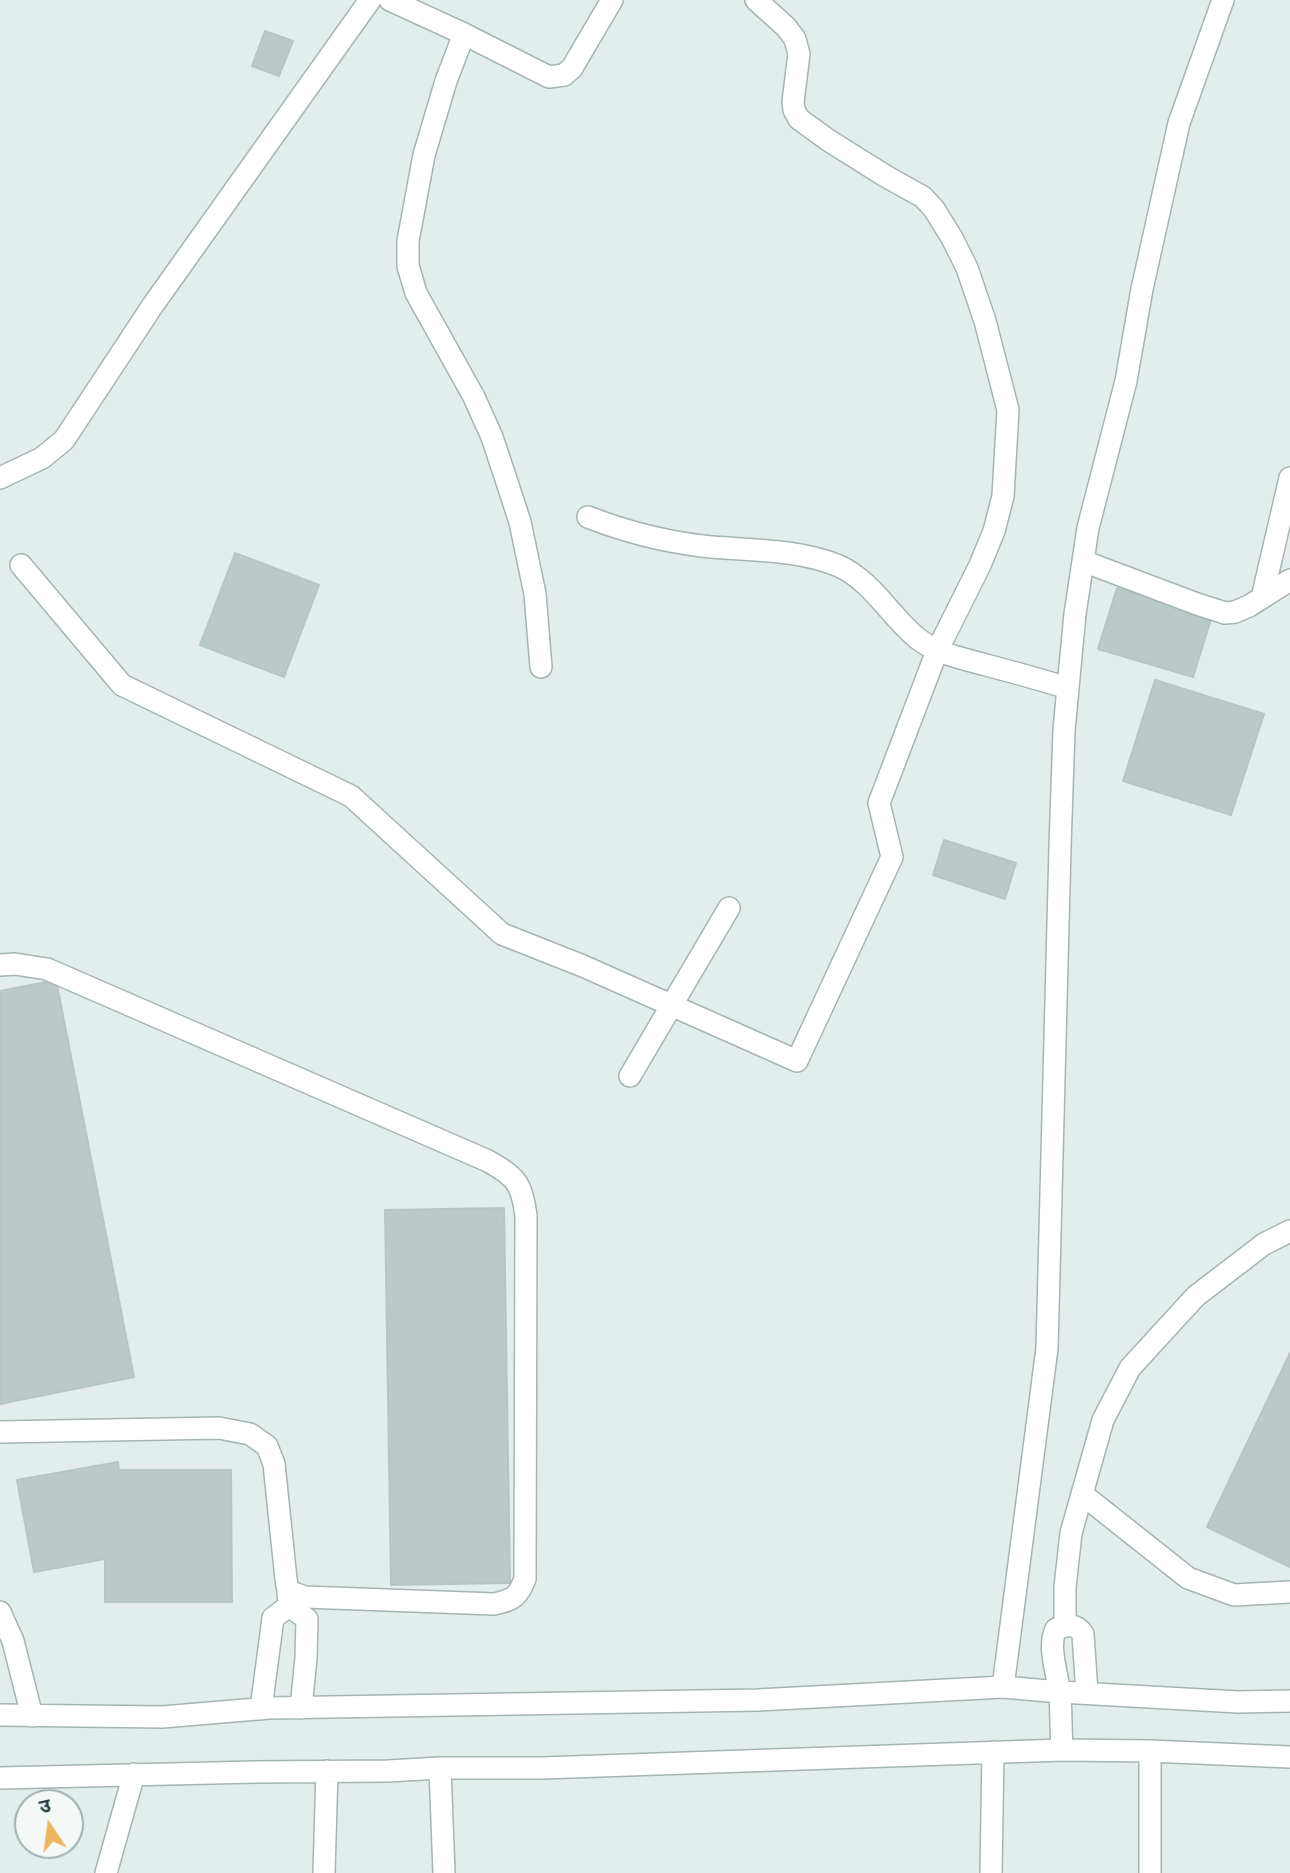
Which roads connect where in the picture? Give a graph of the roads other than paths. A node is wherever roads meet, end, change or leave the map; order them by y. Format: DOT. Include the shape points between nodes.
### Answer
graph roads {
  1 [pos="370,0"];
  2 [pos="390,0"];
  3 [pos="612,0"];
  4 [pos="756,0"];
  5 [pos="1223,0"];
  6 [pos="464,34"];
  7 [pos="0,478"];
  8 [pos="1290,478"];
  9 [pos="589,517"];
  10 [pos="1083,561"];
  11 [pos="21,565"];
  12 [pos="1290,580"];
  13 [pos="1262,597"];
  14 [pos="937,651"];
  15 [pos="541,667"];
  16 [pos="1068,688"];
  17 [pos="729,908"];
  18 [pos="0,965"];
  19 [pos="672,1007"];
  20 [pos="630,1076"];
  21 [pos="1290,1231"];
  22 [pos="0,1432"];
  23 [pos="1082,1494"];
  24 [pos="1290,1592"];
  25 [pos="289,1598"];
  26 [pos="0,1612"];
  27 [pos="1065,1626"];
  28 [pos="1003,1687"];
  29 [pos="1060,1692"];
  30 [pos="1087,1693"];
  31 [pos="1290,1701"];
  32 [pos="301,1707"];
  33 [pos="261,1709"];
  34 [pos="0,1715"];
  35 [pos="32,1716"];
  36 [pos="1062,1750"];
  37 [pos="1150,1751"];
  38 [pos="993,1752"];
  39 [pos="1290,1757"];
  40 [pos="439,1768"];
  41 [pos="327,1771"];
  42 [pos="134,1774"];
  43 [pos="0,1778"];
  44 [pos="106,1873"];
  45 [pos="324,1873"];
  46 [pos="444,1873"];
  47 [pos="991,1873"];
  48 [pos="1150,1873"];
  1 -- 7 [label="street" via="153,305 64,440 42,458"];
  2 -- 6 [label="street"];
  3 -- 6 [label="street" via="564,75 550,77"];
  4 -- 14 [label="street" via="795,39 799,54 793,102 799,118 923,197 934,209 967,268 985,321 1008,410 1003,496 980,565"];
  5 -- 10 [label="street" via="1179,123"];
  6 -- 15 [label="street" via="424,155 408,241 408,266 416,293 474,397 505,476 535,594"];
  8 -- 13 [label="street"];
  9 -- 14 [label="street" via="651,538 812,557 840,567 860,579 916,637"];
  10 -- 13 [label="street" via="1224,613"];
  10 -- 16 [label="street"];
  11 -- 19 [label="street" via="122,685 351,796 502,934"];
  12 -- 13 [label="street"];
  14 -- 16 [label="street"];
  14 -- 19 [label="street" via="879,803 891,857 797,1061"];
  16 -- 28 [label="street" via="1047,1348"];
  17 -- 19 [label="street"];
  18 -- 25 [label="street" via="47,969 488,1161 508,1172 524,1197 525,1579 519,1594 494,1604"];
  19 -- 20 [label="street"];
  21 -- 23 [label="street" via="1264,1244 1196,1296 1130,1368 1103,1420"];
  22 -- 25 [label="street" via="219,1427 250,1434 268,1447 274,1464"];
  23 -- 24 [label="street" via="1188,1578 1234,1595"];
  23 -- 27 [label="street" via="1071,1533"];
  25 -- 32 [label="street" via="307,1619"];
  25 -- 33 [label="street" via="274,1618"];
  26 -- 35 [label="street" via="13,1641"];
  27 -- 29 [label="street" via="1053,1635"];
  27 -- 30 [label="street" via="1079,1628 1083,1634"];
  28 -- 29 [label="street"];
  28 -- 32 [label="street" via="758,1700"];
  29 -- 30 [label="street"];
  29 -- 36 [label="street"];
  30 -- 31 [label="street"];
  32 -- 33 [label="street"];
  33 -- 35 [label="street" via="162,1717"];
  34 -- 35 [label="street"];
  36 -- 37 [label="street"];
  36 -- 38 [label="street"];
  37 -- 39 [label="street"];
  37 -- 48 [label="street"];
  38 -- 40 [label="street"];
  38 -- 47 [label="street"];
  40 -- 41 [label="street"];
  40 -- 46 [label="street"];
  41 -- 42 [label="street"];
  41 -- 45 [label="street"];
  42 -- 43 [label="street"];
  42 -- 44 [label="street"];
}
